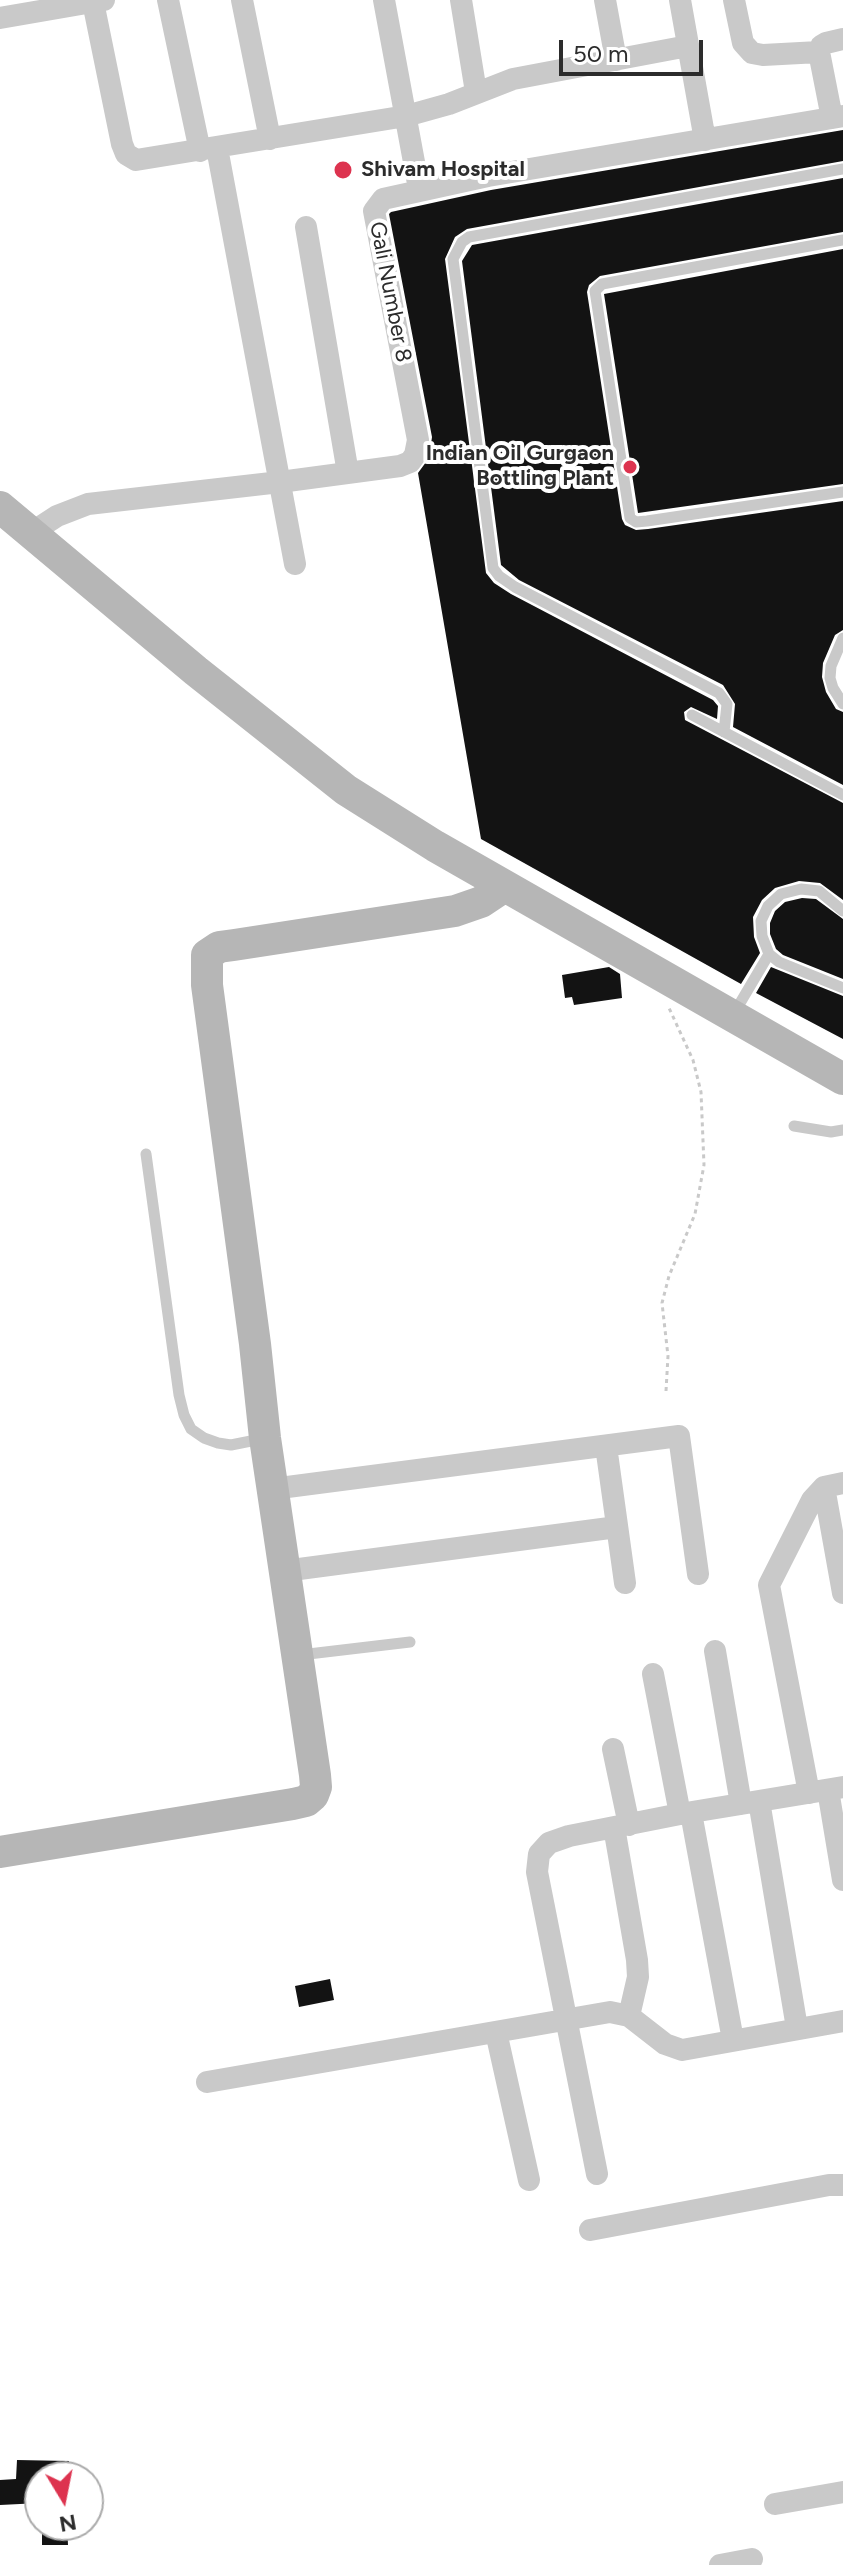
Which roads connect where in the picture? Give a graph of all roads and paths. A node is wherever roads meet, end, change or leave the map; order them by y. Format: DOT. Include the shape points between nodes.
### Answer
graph roads {
  1 [pos="168,0"];
  2 [pos="242,0"];
  3 [pos="384,0"];
  4 [pos="461,0"];
  5 [pos="605,0"];
  6 [pos="680,0"];
  7 [pos="734,0"];
  8 [pos="99,1"];
  9 [pos="0,18"];
  10 [pos="688,46"];
  11 [pos="828,46"];
  12 [pos="616,60"];
  13 [pos="476,92"];
  14 [pos="406,116"];
  15 [pos="837,117"];
  16 [pos="270,139"];
  17 [pos="705,140"];
  18 [pos="208,150"];
  19 [pos="843,169"];
  20 [pos="419,189"];
  21 [pos="306,227"];
  22 [pos="843,240"];
  23 [pos="348,473"];
  24 [pos="280,482"];
  25 [pos="843,492"];
  26 [pos="0,507"];
  27 [pos="31,533"];
  28 [pos="295,564"];
  29 [pos="843,638"];
  30 [pos="843,704"];
  31 [pos="692,715"];
  32 [pos="724,732"];
  33 [pos="843,795"];
  34 [pos="505,886"];
  35 [pos="843,911"];
  36 [pos="769,954"];
  37 [pos="672,982"];
  38 [pos="843,988"];
  39 [pos="732,1015"];
  40 [pos="843,1079"];
  41 [pos="794,1126"];
  42 [pos="843,1130"];
  43 [pos="146,1154"];
  44 [pos="666,1391"];
  45 [pos="265,1438"];
  46 [pos="606,1446"];
  47 [pos="833,1485"];
  48 [pos="272,1489"];
  49 [pos="617,1527"];
  50 [pos="284,1571"];
  51 [pos="698,1574"];
  52 [pos="625,1583"];
  53 [pos="843,1593"];
  54 [pos="410,1642"];
  55 [pos="715,1651"];
  56 [pos="296,1656"];
  57 [pos="653,1674"];
  58 [pos="613,1749"];
  59 [pos="827,1790"];
  60 [pos="750,1803"];
  61 [pos="685,1814"];
  62 [pos="621,1826"];
  63 [pos="0,1852"];
  64 [pos="843,1880"];
  65 [pos="629,2016"];
  66 [pos="566,2019"];
  67 [pos="843,2021"];
  68 [pos="797,2028"];
  69 [pos="496,2032"];
  70 [pos="733,2040"];
  71 [pos="207,2082"];
  72 [pos="597,2174"];
  73 [pos="529,2180"];
  74 [pos="843,2185"];
  75 [pos="590,2230"];
  76 [pos="843,2492"];
  77 [pos="775,2504"];
  78 [pos="752,2559"];
  79 [pos="720,2565"];
  1 -- 18 [label="street"];
  2 -- 16 [label="street"];
  3 -- 14 [label="street"];
  4 -- 13 [label="street"];
  5 -- 12 [label="street"];
  6 -- 10 [label="street"];
  7 -- 11 [label="street" via="743,43 752,53"];
  8 -- 9 [label="street"];
  8 -- 18 [label="street" via="126,154 136,160"];
  10 -- 12 [label="street"];
  10 -- 17 [label="street"];
  11 -- 15 [label="street"];
  12 -- 13 [label="street" via="513,79"];
  13 -- 14 [label="street"];
  14 -- 16 [label="street"];
  14 -- 20 [label="street"];
  15 -- 17 [label="street, Gali Number 8"];
  16 -- 18 [label="street"];
  17 -- 20 [label="street, Gali Number 8"];
  18 -- 24 [label="street"];
  19 -- 32 [label="lane" via="469,237 453,259 493,568 515,587 719,693 727,704"];
  20 -- 23 [label="street, Gali Number 8" via="383,199 374,211 418,448 410,462 400,466"];
  21 -- 23 [label="street"];
  22 -- 25 [label="lane" via="602,284 595,291 630,518 647,521"];
  23 -- 24 [label="street, Gali Number 8"];
  24 -- 27 [label="street, Gali Number 8" via="88,504"];
  24 -- 28 [label="street"];
  26 -- 27 [label="street"];
  27 -- 34 [label="street" via="336,783"];
  29 -- 30 [label="lane" via="830,678"];
  31 -- 32 [label="lane"];
  32 -- 33 [label="lane"];
  34 -- 37 [label="street"];
  34 -- 45 [label="street" via="455,911 234,945 207,955"];
  35 -- 36 [label="lane" via="819,891 781,894 761,921"];
  36 -- 38 [label="lane"];
  36 -- 39 [label="lane"];
  37 -- 39 [label="street"];
  37 -- 44 [label="path" via="671,1018 693,1060 701,1092 704,1165 695,1214 662,1303"];
  39 -- 40 [label="street"];
  41 -- 42 [label="lane"];
  43 -- 45 [label="lane" via="184,1415 191,1429 218,1443"];
  45 -- 48 [label="street"];
  46 -- 48 [label="street"];
  46 -- 49 [label="street"];
  46 -- 51 [label="street" via="679,1436"];
  47 -- 53 [label="street"];
  47 -- 59 [label="street" via="806,1511 769,1585"];
  48 -- 50 [label="street"];
  49 -- 50 [label="street"];
  49 -- 52 [label="street"];
  50 -- 56 [label="street"];
  54 -- 56 [label="lane"];
  55 -- 60 [label="street"];
  56 -- 63 [label="street" via="316,1787 306,1801"];
  57 -- 61 [label="street"];
  58 -- 62 [label="street"];
  59 -- 60 [label="street"];
  59 -- 64 [label="street"];
  60 -- 61 [label="street"];
  60 -- 68 [label="street"];
  61 -- 62 [label="street"];
  61 -- 70 [label="street"];
  62 -- 65 [label="street" via="638,1977"];
  62 -- 66 [label="street" via="557,1839 539,1854 537,1872"];
  65 -- 66 [label="street" via="610,2012"];
  65 -- 70 [label="street" via="673,2048"];
  66 -- 69 [label="street"];
  66 -- 72 [label="street"];
  67 -- 68 [label="street"];
  68 -- 70 [label="street"];
  69 -- 71 [label="street"];
  69 -- 73 [label="street"];
  74 -- 75 [label="street"];
  76 -- 77 [label="street"];
  78 -- 79 [label="street"];
}
